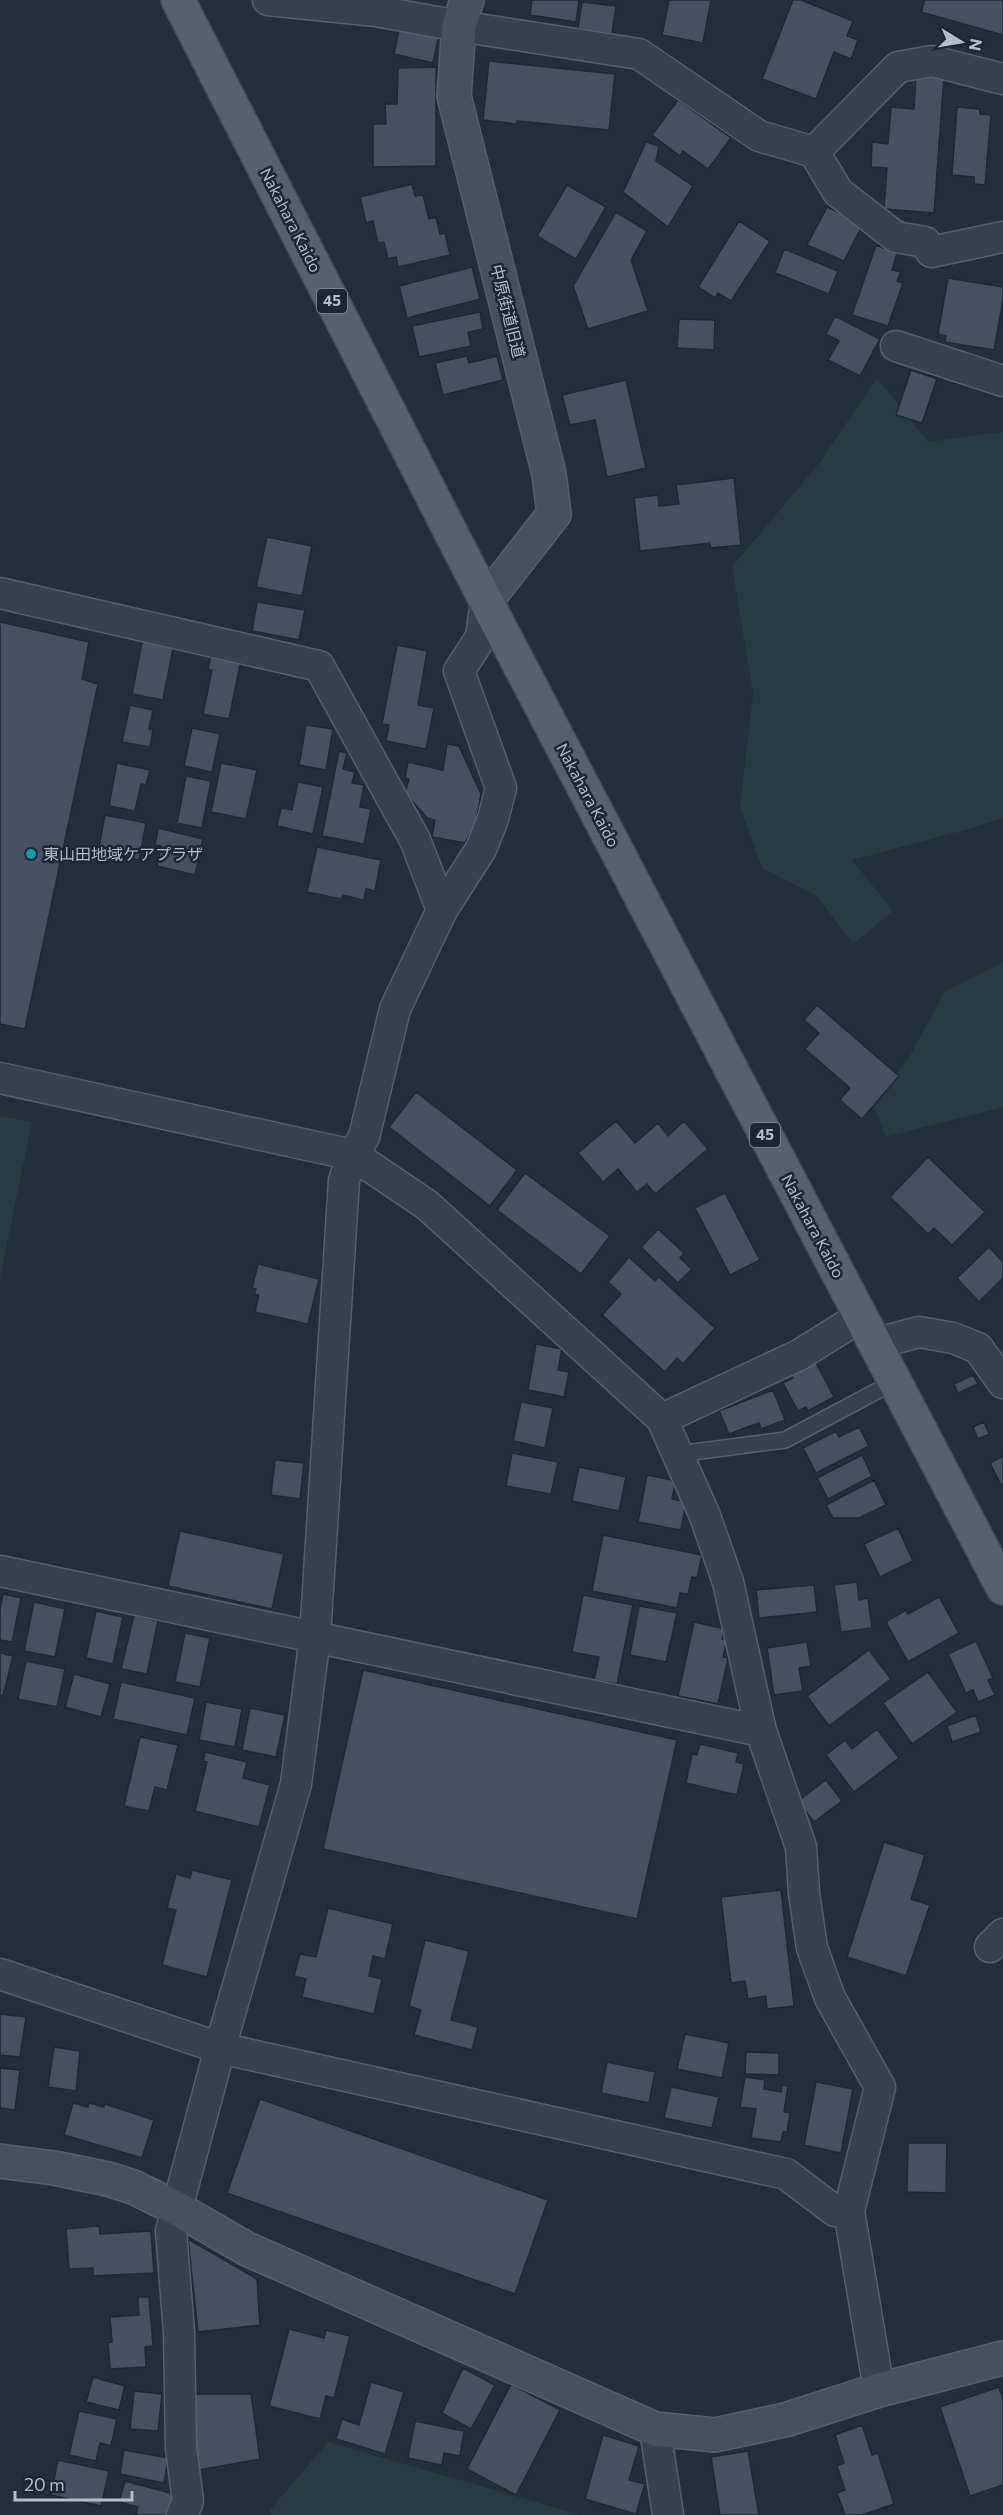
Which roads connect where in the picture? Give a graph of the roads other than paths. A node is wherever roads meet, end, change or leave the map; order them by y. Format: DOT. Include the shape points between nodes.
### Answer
graph roads {
  1 [pos="178,0"];
  2 [pos="268,0"];
  3 [pos="463,13"];
  4 [pos="1003,79"];
  5 [pos="814,152"];
  6 [pos="1003,237"];
  7 [pos="896,346"];
  8 [pos="1003,381"];
  9 [pos="0,593"];
  10 [pos="486,602"];
  11 [pos="442,910"];
  12 [pos="0,1078"];
  13 [pos="353,1155"];
  14 [pos="867,1330"];
  15 [pos="894,1382"];
  16 [pos="1003,1383"];
  17 [pos="662,1419"];
  18 [pos="678,1454"];
  19 [pos="0,1570"];
  20 [pos="1003,1588"];
  21 [pos="315,1638"];
  22 [pos="761,1731"];
  23 [pos="0,1974"];
  24 [pos="220,2048"];
  25 [pos="0,2162"];
  26 [pos="176,2208"];
  27 [pos="849,2211"];
  28 [pos="1003,2358"];
  29 [pos="879,2390"];
  30 [pos="655,2429"];
  31 [pos="182,2515"];
  32 [pos="668,2515"];
  1 -- 10 [label="main road, Nakahara Kaido / 45"];
  2 -- 3 [label="street" via="376,11"];
  3 -- 5 [label="street" via="639,54 759,136"];
  3 -- 10 [label="street, 中原街道旧道" via="453,96 549,474 554,514"];
  4 -- 5 [label="street" via="932,61 898,68"];
  5 -- 6 [label="street" via="838,192 896,237 925,242 931,252"];
  7 -- 8 [label="street"];
  9 -- 11 [label="street" via="320,666 414,840"];
  10 -- 11 [label="street" via="481,637 459,671 501,788 481,849"];
  10 -- 14 [label="main road, Nakahara Kaido / 45"];
  11 -- 13 [label="street" via="395,1009 364,1137"];
  12 -- 13 [label="street"];
  13 -- 17 [label="street" via="427,1205"];
  13 -- 21 [label="street" via="344,1180"];
  14 -- 15 [label="main road, Nakahara Kaido / 45"];
  14 -- 16 [label="street" via="954,1338 978,1348"];
  14 -- 17 [label="street" via="799,1355"];
  15 -- 18 [label="lane" via="785,1440"];
  15 -- 20 [label="main road, Nakahara Kaido / 45"];
  17 -- 18 [label="street"];
  18 -- 22 [label="street" via="728,1582"];
  19 -- 21 [label="street"];
  21 -- 22 [label="street"];
  21 -- 24 [label="street" via="296,1784"];
  22 -- 27 [label="street" via="801,1847 812,1948 831,1998 880,2086"];
  23 -- 24 [label="street"];
  24 -- 26 [label="street"];
  24 -- 27 [label="street" via="786,2174 835,2211"];
  25 -- 26 [label="street" via="108,2179"];
  26 -- 30 [label="street" via="247,2249"];
  26 -- 31 [label="street" via="171,2231 179,2333 181,2448 188,2501"];
  27 -- 29 [label="street"];
  28 -- 29 [label="street"];
  29 -- 30 [label="street" via="785,2420 715,2435"];
  30 -- 32 [label="street"];
}
